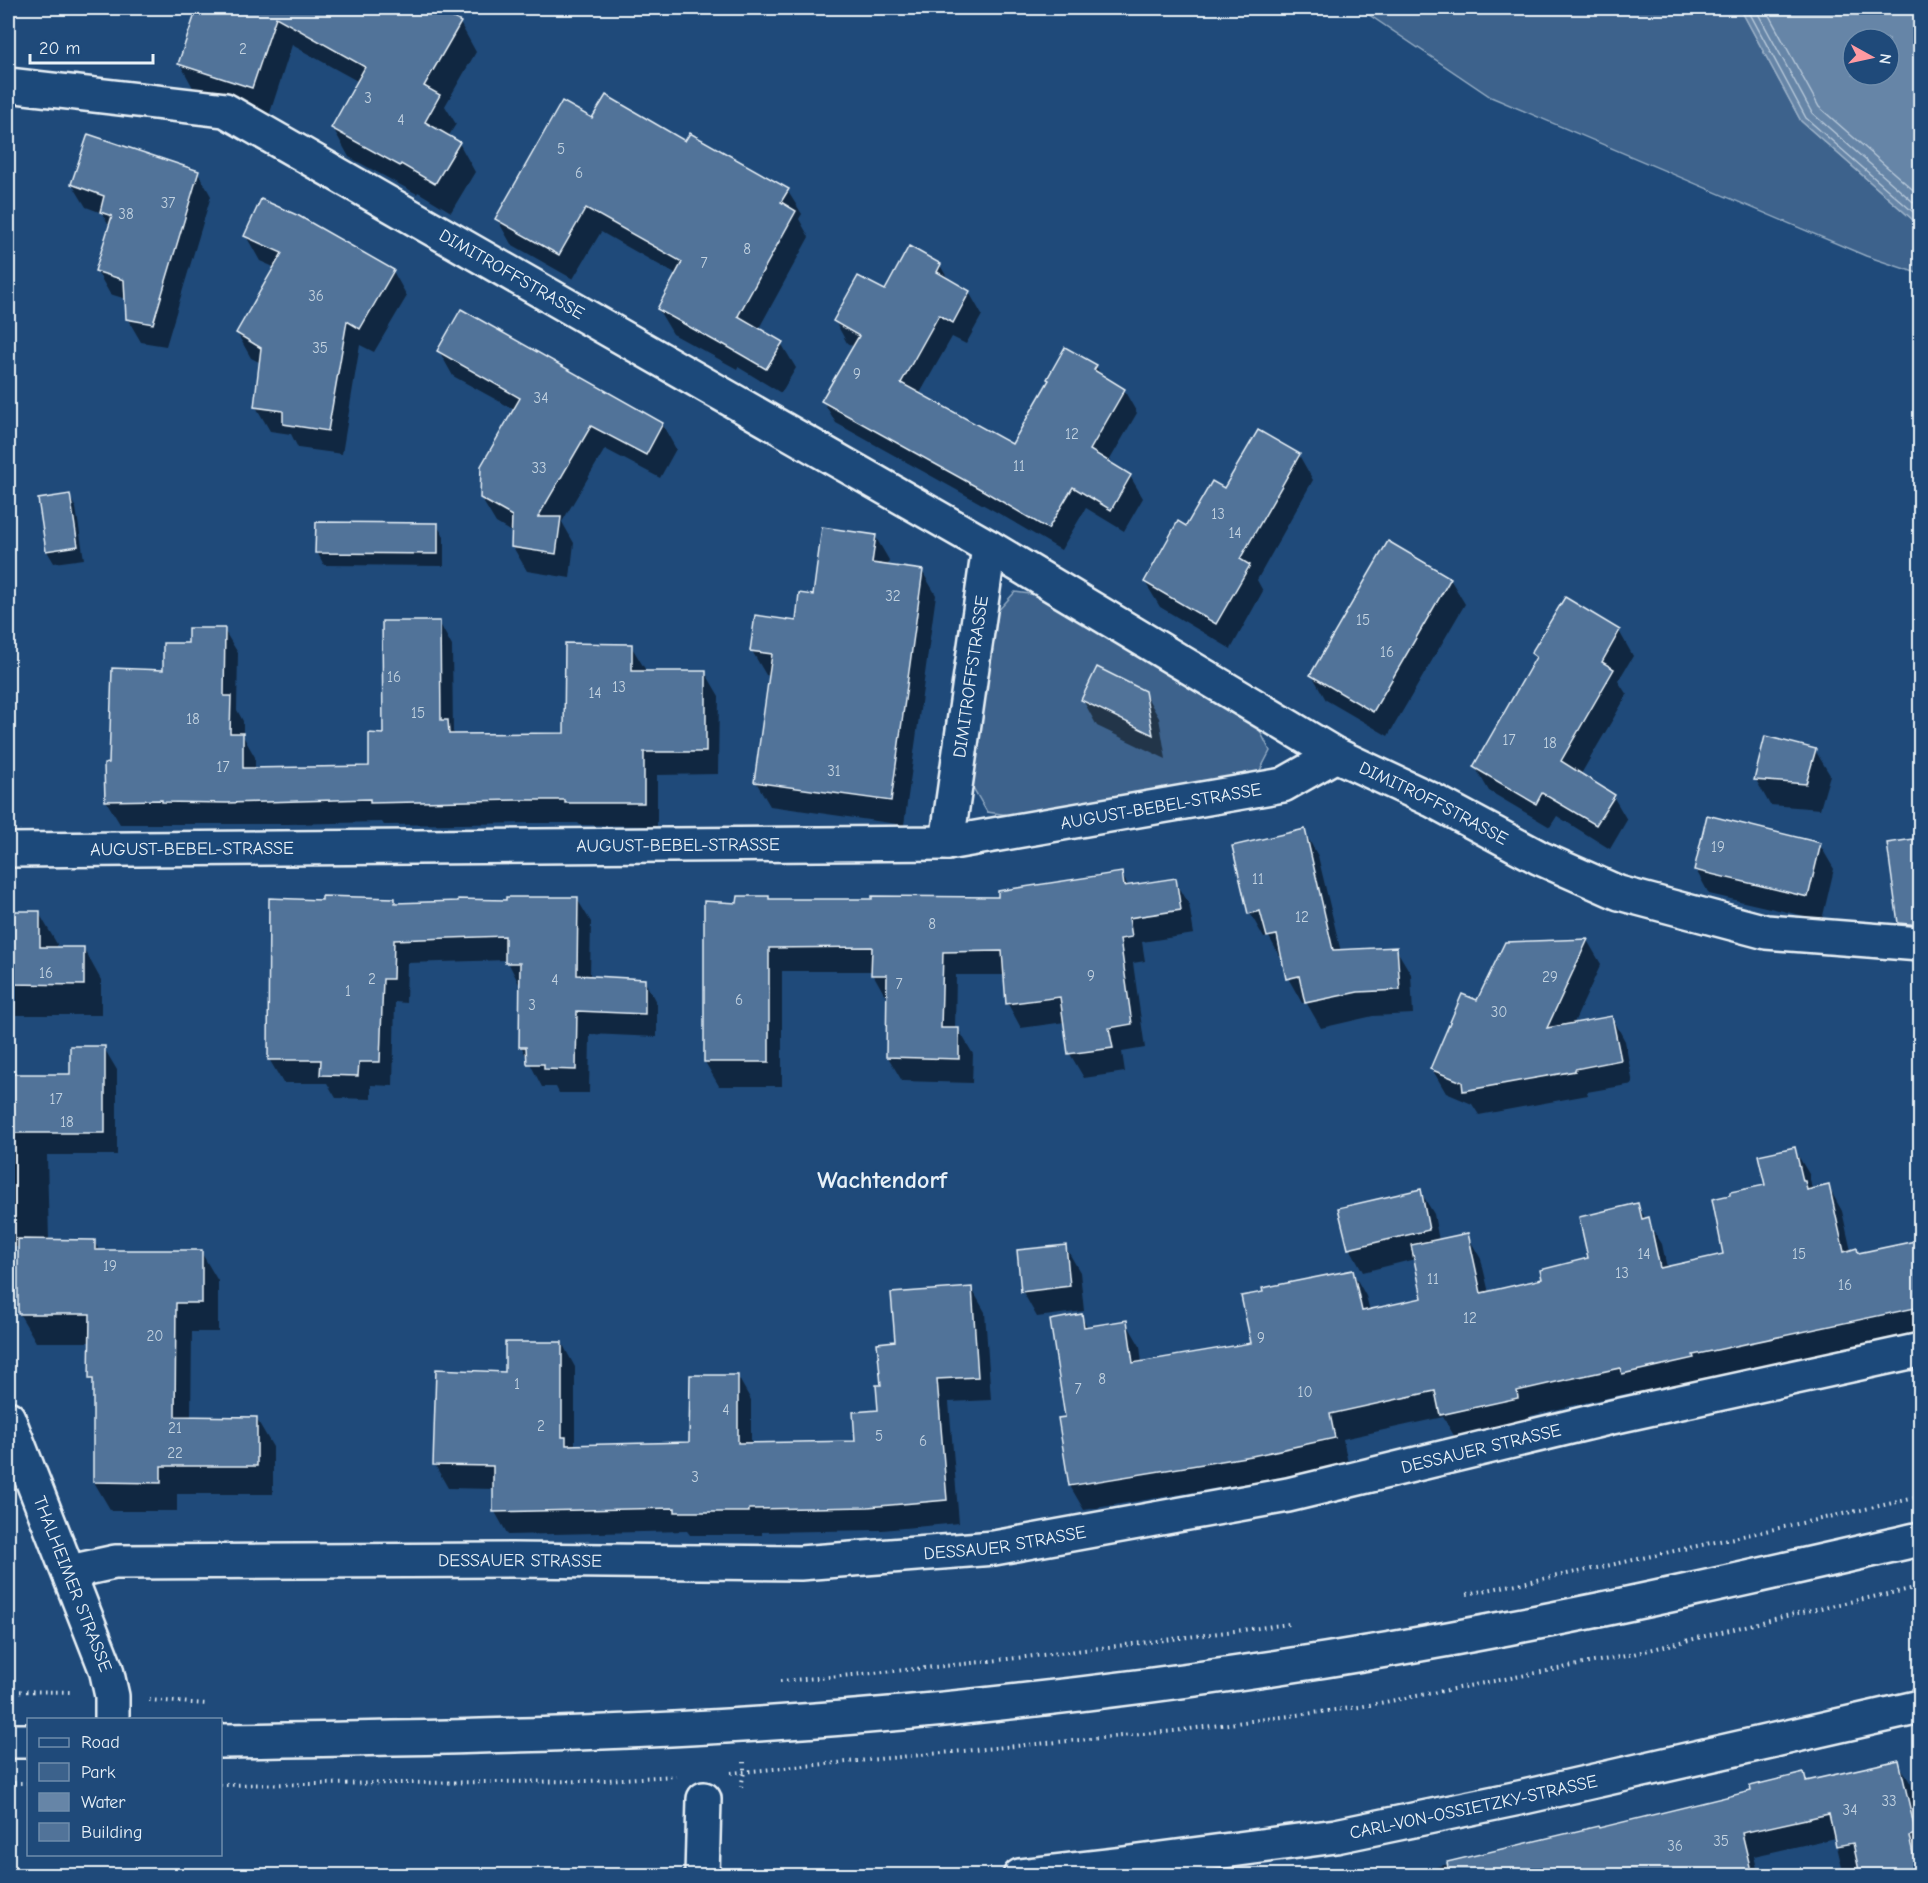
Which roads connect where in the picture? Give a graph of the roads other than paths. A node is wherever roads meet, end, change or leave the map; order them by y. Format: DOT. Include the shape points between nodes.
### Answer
graph roads {
  1 [pos="8,85"];
  2 [pos="989,547"];
  3 [pos="1336,755"];
  4 [pos="947,843"];
  5 [pos="8,850"];
  6 [pos="1920,944"];
  7 [pos="1920,1350"];
  8 [pos="8,1418"];
  9 [pos="1907,1542"];
  10 [pos="69,1572"];
  11 [pos="1920,1707"];
  12 [pos="112,1708"];
  13 [pos="8,1741"];
  14 [pos="27,1741"];
  15 [pos="222,1741"];
  16 [pos="704,1799"];
  17 [pos="702,1875"];
  18 [pos="1020,1875"];
  1 -- 2 [label="street, DIMITROFFSTRASSE" via="225,110"];
  2 -- 3 [label="street, DIMITROFFSTRASSE"];
  2 -- 4 [label="street, DIMITROFFSTRASSE"];
  3 -- 4 [label="street, AUGUST-BEBEL-STRASSE" via="1284,785"];
  3 -- 6 [label="street, DIMITROFFSTRASSE" via="1618,893 1766,932"];
  4 -- 5 [label="street, AUGUST-BEBEL-STRASSE"];
  7 -- 10 [label="street, DESSAUER STRASSE" via="1611,1417 1288,1495 994,1548 800,1563 115,1562"];
  8 -- 10 [label="street, THALHEIMER STRASSE"];
  9 -- 15 [label="street" via="1506,1629 1204,1678 1020,1700 741,1725 453,1738"];
  10 -- 12 [label="street, THALHEIMER STRASSE" via="106,1669"];
  11 -- 18 [label="street, CARL-VON-OSSIETZKY-STRASSE" via="1336,1836"];
  13 -- 14 [label="street"];
  16 -- 17 [label="street"];
}
